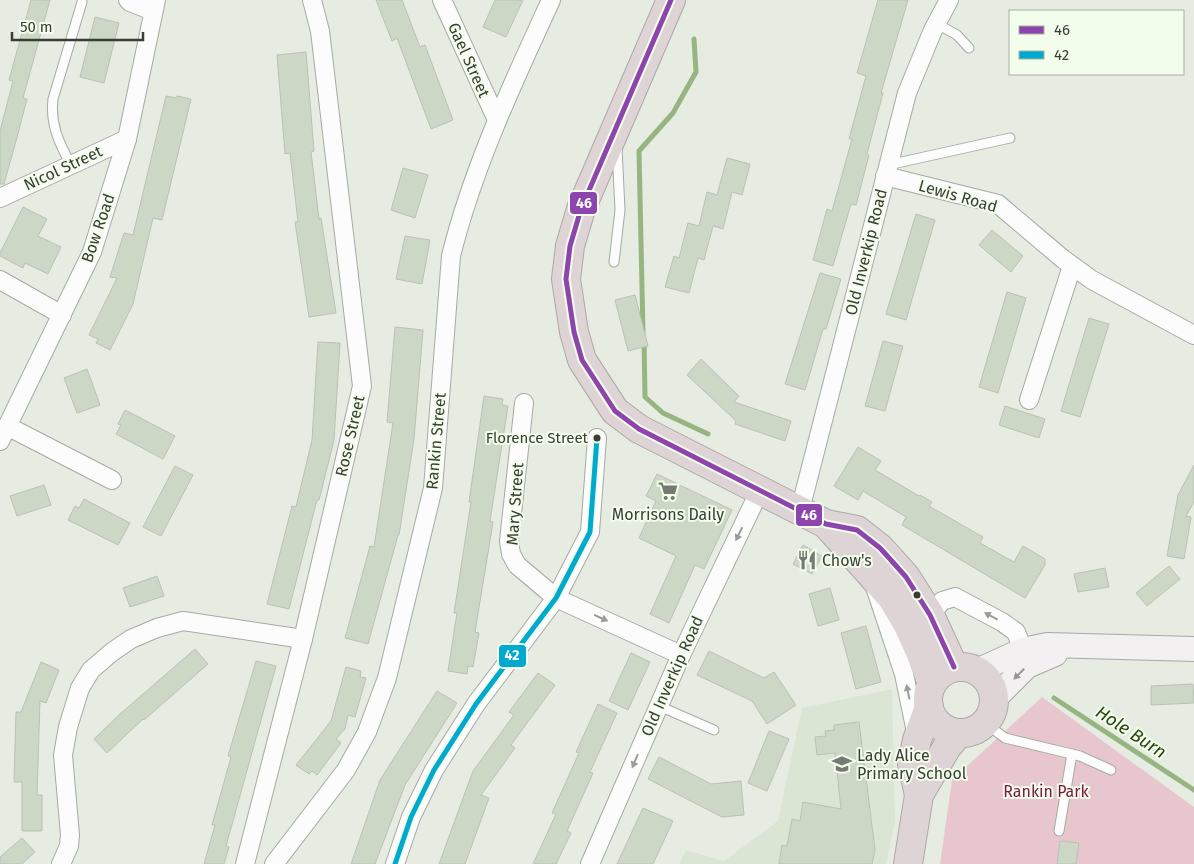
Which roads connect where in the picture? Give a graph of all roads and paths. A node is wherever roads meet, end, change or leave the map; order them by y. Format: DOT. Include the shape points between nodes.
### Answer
graph roads {
  1 [pos="128,0"];
  2 [pos="312,0"];
  3 [pos="442,0"];
  4 [pos="552,0"];
  5 [pos="671,0"];
  6 [pos="949,0"];
  7 [pos="82,2"];
  8 [pos="154,5"];
  9 [pos="936,24"];
  10 [pos="968,48"];
  11 [pos="497,120"];
  12 [pos="616,128"];
  13 [pos="1010,138"];
  14 [pos="127,139"];
  15 [pos="71,165"];
  16 [pos="886,171"];
  17 [pos="0,198"];
  18 [pos="614,262"];
  19 [pos="1072,266"];
  20 [pos="0,280"];
  21 [pos="62,314"];
  22 [pos="1194,335"];
  23 [pos="1029,400"];
  24 [pos="524,403"];
  25 [pos="4,434"];
  26 [pos="597,438"];
  27 [pos="112,480"];
  28 [pos="760,490"];
  29 [pos="800,510"];
  30 [pos="826,524"];
  31 [pos="870,573"];
  32 [pos="556,598"];
  33 [pos="930,615"];
  34 [pos="303,639"];
  35 [pos="1078,646"];
  36 [pos="1194,649"];
  37 [pos="1023,650"];
  38 [pos="680,655"];
  39 [pos="966,669"];
  40 [pos="931,696"];
  41 [pos="659,706"];
  42 [pos="989,711"];
  43 [pos="714,730"];
  44 [pos="959,732"];
  45 [pos="917,740"];
  46 [pos="1072,754"];
  47 [pos="1111,770"];
  48 [pos="920,795"];
  49 [pos="1059,831"];
  50 [pos="61,864"];
  51 [pos="245,864"];
  52 [pos="274,864"];
  53 [pos="395,864"];
  54 [pos="590,864"];
  55 [pos="908,864"];
  1 -- 8 [label="street"];
  2 -- 34 [label="street, Rose Street" via="320,31 362,386"];
  3 -- 11 [label="street, Gael Street"];
  4 -- 11 [label="street, Rankin Street"];
  5 -- 12 [label="highway"];
  6 -- 9 [label="street, Old Inverkip Road"];
  7 -- 15 [label="lane" via="52,109 52,122"];
  8 -- 14 [label="street, Bow Road"];
  9 -- 10 [label="lane" via="957,35"];
  9 -- 16 [label="street, Old Inverkip Road" via="907,93"];
  11 -- 52 [label="street, Rankin Street" via="451,256 433,488 387,678 367,732 346,770"];
  12 -- 18 [label="lane" via="620,210"];
  12 -- 28 [label="highway" via="581,209 570,246 566,279 582,360 614,411 639,429"];
  13 -- 16 [label="lane"];
  14 -- 15 [label="street, Nicol Street"];
  14 -- 21 [label="street, Bow Road" via="92,252"];
  15 -- 17 [label="street, Nicol Street"];
  16 -- 19 [label="street, Lewis Road" via="998,204"];
  16 -- 29 [label="street, Old Inverkip Road"];
  19 -- 22 [label="street, Lewis Road"];
  19 -- 23 [label="street"];
  20 -- 21 [label="street"];
  21 -- 25 [label="street, Bow Road"];
  24 -- 32 [label="street, Mary Street" via="509,541 511,554 517,565"];
  25 -- 27 [label="street"];
  26 -- 32 [label="street" via="590,532"];
  28 -- 29 [label="highway"];
  28 -- 38 [label="street, Old Inverkip Road, one-way"];
  29 -- 30 [label="highway"];
  30 -- 31 [label="highway"];
  30 -- 33 [label="highway" via="857,530 880,548 906,577"];
  31 -- 40 [label="highway" via="892,598 908,625 921,654"];
  45 -- 31 [label="street, one-way" via="904,674"];
  32 -- 38 [label="street, Mary Street, one-way"];
  32 -- 53 [label="street" via="476,704 434,770 410,817"];
  37 -- 33 [label="street, one-way" via="1016,632 955,597 942,601"];
  33 -- 39 [label="highway"];
  34 -- 50 [label="street" via="183,621 131,639 91,670 73,707 63,755 70,834"];
  34 -- 51 [label="street, Rose Street"];
  35 -- 36 [label="main road"];
  35 -- 37 [label="main road" via="1047,645"];
  35 -- 42 [label="main road, one-way" via="1027,666"];
  37 -- 39 [label="main road"];
  38 -- 41 [label="street, Old Inverkip Road"];
  39 -- 40 [label="highway" via="946,671 938,677"];
  39 -- 42 [label="highway" via="986,678 992,688"];
  40 -- 44 [label="highway" via="937,722"];
  40 -- 45 [label="highway"];
  41 -- 43 [label="lane"];
  41 -- 54 [label="street, Old Inverkip Road, one-way"];
  42 -- 44 [label="highway" via="969,732"];
  42 -- 46 [label="lane" via="1005,738"];
  44 -- 48 [label="highway"];
  45 -- 48 [label="highway" via="912,764"];
  46 -- 47 [label="lane"];
  46 -- 49 [label="lane"];
  48 -- 55 [label="highway"];
}
